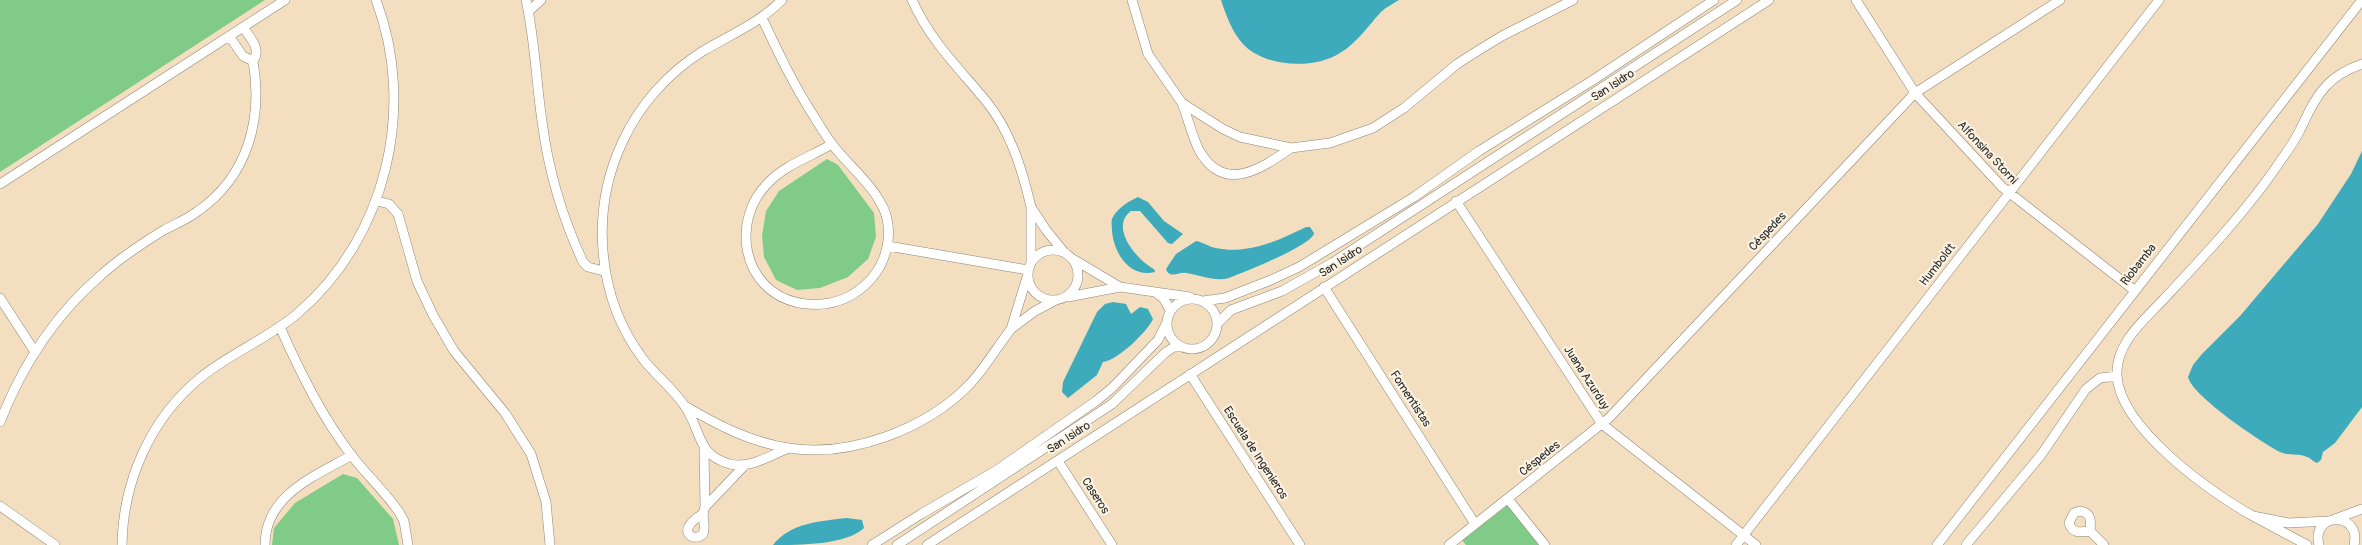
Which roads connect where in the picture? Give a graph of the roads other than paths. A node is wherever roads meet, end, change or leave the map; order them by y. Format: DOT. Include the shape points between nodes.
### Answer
graph roads {
  1 [pos="284,0"];
  2 [pos="376,0"];
  3 [pos="526,0"];
  4 [pos="541,0"];
  5 [pos="782,0"];
  6 [pos="912,0"];
  7 [pos="1132,0"];
  8 [pos="1573,0"];
  9 [pos="1714,0"];
  10 [pos="1737,0"];
  11 [pos="1769,0"];
  12 [pos="1856,0"];
  13 [pos="2060,0"];
  14 [pos="2159,0"];
  15 [pos="2362,0"];
  16 [pos="529,11"];
  17 [pos="762,18"];
  18 [pos="243,27"];
  19 [pos="229,36"];
  20 [pos="252,41"];
  21 [pos="239,50"];
  22 [pos="253,62"];
  23 [pos="2362,64"];
  24 [pos="1611,69"];
  25 [pos="1616,78"];
  26 [pos="1915,93"];
  27 [pos="1182,104"];
  28 [pos="832,144"];
  29 [pos="1291,148"];
  30 [pos="1433,183"];
  31 [pos="0,184"];
  32 [pos="1439,193"];
  33 [pos="2008,193"];
  34 [pos="378,201"];
  35 [pos="1456,201"];
  36 [pos="1030,207"];
  37 [pos="888,246"];
  38 [pos="1068,255"];
  39 [pos="1029,269"];
  40 [pos="604,271"];
  41 [pos="1120,287"];
  42 [pos="1324,287"];
  43 [pos="2134,290"];
  44 [pos="1155,292"];
  45 [pos="0,298"];
  46 [pos="1065,298"];
  47 [pos="1199,300"];
  48 [pos="1055,301"];
  49 [pos="1170,310"];
  50 [pos="1166,324"];
  51 [pos="1217,324"];
  52 [pos="280,327"];
  53 [pos="1011,329"];
  54 [pos="1181,347"];
  55 [pos="36,352"];
  56 [pos="1190,374"];
  57 [pos="2117,376"];
  58 [pos="686,407"];
  59 [pos="0,422"];
  60 [pos="1602,424"];
  61 [pos="789,448"];
  62 [pos="704,449"];
  63 [pos="352,455"];
  64 [pos="1058,461"];
  65 [pos="746,465"];
  66 [pos="983,485"];
  67 [pos="1508,499"];
  68 [pos="0,506"];
  69 [pos="2362,508"];
  70 [pos="2253,516"];
  71 [pos="2331,520"];
  72 [pos="1475,524"];
  73 [pos="2090,531"];
  74 [pos="1744,535"];
  75 [pos="2362,536"];
  76 [pos="1459,542"];
  77 [pos="55,545"];
  78 [pos="122,545"];
  79 [pos="265,545"];
  80 [pos="408,545"];
  81 [pos="550,545"];
  82 [pos="872,545"];
  83 [pos="897,545"];
  84 [pos="927,545"];
  85 [pos="1112,545"];
  86 [pos="1300,545"];
  87 [pos="1448,545"];
  88 [pos="1545,545"];
  89 [pos="1736,545"];
  90 [pos="1756,545"];
  91 [pos="1937,545"];
  92 [pos="1966,545"];
  93 [pos="2104,545"];
  94 [pos="2307,545"];
  95 [pos="2320,545"];
  96 [pos="2354,545"];
  1 -- 18 [label="street"];
  2 -- 34 [label="street" via="388,38 394,88 390,153"];
  3 -- 16 [label="street"];
  4 -- 16 [label="street"];
  5 -- 17 [label="street"];
  6 -- 36 [label="street" via="955,67 986,101 1005,130 1022,169"];
  7 -- 27 [label="street" via="1148,54"];
  8 -- 29 [label="street" via="1479,50 1452,68 1404,108 1372,128 1330,143"];
  9 -- 24 [label="street"];
  10 -- 25 [label="street"];
  11 -- 35 [label="street, San Isidro"];
  12 -- 26 [label="street, Alfonsina Storni"];
  13 -- 26 [label="street, Céspedes"];
  14 -- 33 [label="street, Humboldt"];
  15 -- 43 [label="street, Riobamba"];
  16 -- 40 [label="street" via="542,123 555,184 583,262 588,267"];
  17 -- 28 [label="street" via="794,84"];
  17 -- 40 [label="street" via="685,63 659,87 633,122 622,143 609,181 602,243"];
  18 -- 19 [label="street"];
  18 -- 20 [label="street"];
  19 -- 21 [label="street"];
  19 -- 31 [label="street"];
  20 -- 21 [label="street" via="243,42"];
  20 -- 22 [label="street" via="257,48"];
  21 -- 22 [label="street" via="247,60"];
  22 -- 55 [label="street" via="257,97 254,129 242,161 226,186 197,212 144,243 100,276 65,311"];
  23 -- 57 [label="street" via="2339,75 2320,92 2294,142 2258,192 2213,246 2128,339 2122,350"];
  24 -- 25 [label="street"];
  24 -- 30 [label="street"];
  25 -- 32 [label="street"];
  26 -- 33 [label="street, Alfonsina Storni"];
  26 -- 60 [label="street, Céspedes"];
  27 -- 29 [label="street" via="1229,132 1259,142"];
  27 -- 29 [label="street" via="1198,149 1221,171 1234,174 1254,172"];
  28 -- 37 [label="street" via="880,200 887,224"];
  28 -- 37 [label="street" via="782,172 760,192 747,215 745,230 747,254 752,266 765,284 784,297 804,304 828,304 849,297 866,284 880,267"];
  30 -- 32 [label="street"];
  30 -- 47 [label="street" via="1292,270 1225,298"];
  32 -- 51 [label="street" via="1332,263 1282,292 1231,310"];
  33 -- 43 [label="street, Alfonsina Storni"];
  33 -- 74 [label="street, Humboldt"];
  34 -- 52 [label="street" via="359,238 333,275 312,300"];
  34 -- 81 [label="street" via="389,204 398,214 417,281 454,351 505,413 531,454 546,502"];
  35 -- 42 [label="street, San Isidro"];
  35 -- 60 [label="street, Juana Azurduy"];
  36 -- 38 [label="street"];
  36 -- 39 [label="street"];
  37 -- 39 [label="street"];
  38 -- 39 [label="street" via="1056,250 1046,251 1038,255"];
  38 -- 41 [label="street"];
  38 -- 46 [label="street" via="1077,266 1078,279 1072,292"];
  39 -- 48 [label="street" via="1029,285 1038,296"];
  39 -- 53 [label="street"];
  40 -- 58 [label="street" via="618,314 630,340 658,378"];
  41 -- 44 [label="street"];
  41 -- 46 [label="street"];
  42 -- 56 [label="street, San Isidro"];
  42 -- 72 [label="street, Fomentistas"];
  43 -- 91 [label="street, Riobamba"];
  44 -- 47 [label="street"];
  44 -- 49 [label="street" via="1164,299"];
  45 -- 55 [label="street"];
  46 -- 48 [label="street"];
  47 -- 49 [label="street" via="1181,301"];
  47 -- 51 [label="street" via="1213,310"];
  48 -- 53 [label="street" via="1035,311"];
  49 -- 50 [label="street"];
  50 -- 54 [label="street" via="1171,338"];
  50 -- 66 [label="street" via="1158,340 1112,388"];
  51 -- 54 [label="street" via="1213,337 1203,346 1195,349"];
  52 -- 63 [label="street" via="313,395"];
  52 -- 78 [label="street" via="200,378 164,416 145,447 132,480 126,502"];
  53 -- 61 [label="street" via="969,385 922,420 884,437 854,445 814,449"];
  54 -- 66 [label="street" via="1174,347 1166,352 1112,404"];
  55 -- 59 [label="street" via="20,376"];
  56 -- 64 [label="street, San Isidro"];
  56 -- 86 [label="street, Escuela de Ingenieros"];
  57 -- 70 [label="street" via="2124,402 2131,415 2143,428 2200,481 2234,506"];
  57 -- 92 [label="street" via="2100,378 2086,389 2041,455"];
  58 -- 61 [label="street" via="734,433"];
  58 -- 62 [label="street"];
  60 -- 67 [label="street, Céspedes"];
  60 -- 74 [label="street, Juana Azurduy"];
  61 -- 65 [label="street"];
  62 -- 65 [label="street" via="724,461"];
  62 -- 65 [label="street" via="703,511"];
  63 -- 79 [label="street" via="289,492 272,515 267,527"];
  63 -- 80 [label="street" via="399,512 404,521"];
  64 -- 84 [label="street, San Isidro"];
  64 -- 85 [label="street, Caseros"];
  66 -- 82 [label="street" via="921,514"];
  66 -- 83 [label="street"];
  67 -- 72 [label="street, Céspedes"];
  67 -- 88 [label="street"];
  68 -- 77 [label="street"];
  69 -- 71 [label="street"];
  70 -- 71 [label="street" via="2288,523"];
  70 -- 94 [label="street"];
  71 -- 95 [label="street" via="2320,529"];
  71 -- 96 [label="street" via="2346,522 2351,526 2354,532"];
  72 -- 76 [label="street, Céspedes"];
  73 -- 93 [label="street"];
  74 -- 89 [label="street, Humboldt"];
  74 -- 90 [label="street, Juana Azurduy"];
  75 -- 96 [label="street"];
  76 -- 87 [label="street, Céspedes"];
}
